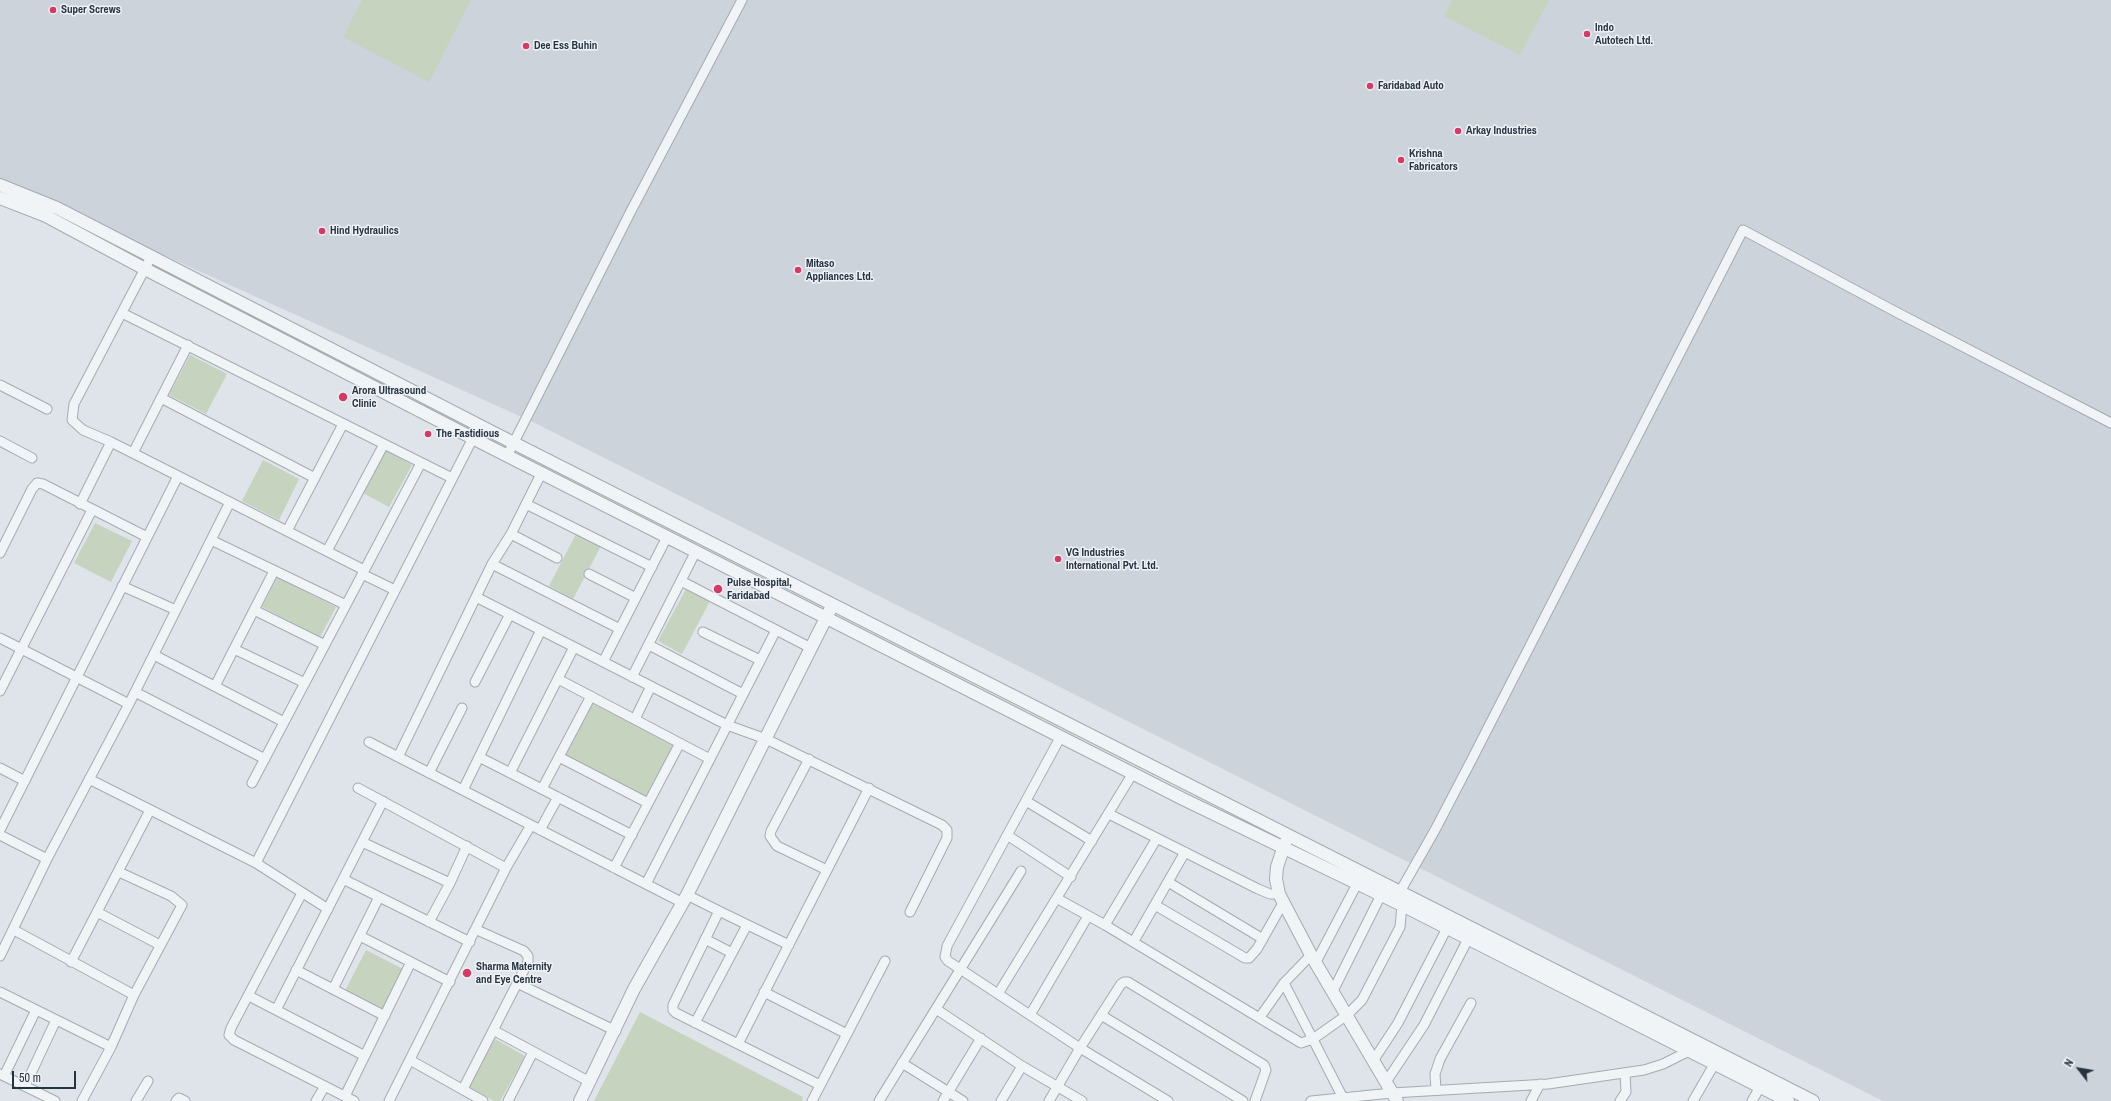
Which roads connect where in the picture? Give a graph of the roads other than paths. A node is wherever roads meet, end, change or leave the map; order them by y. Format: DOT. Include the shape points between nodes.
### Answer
graph roads {
  1 [pos="742,0"];
  2 [pos="0,185"];
  3 [pos="0,198"];
  4 [pos="151,257"];
  5 [pos="145,269"];
  6 [pos="122,313"];
  7 [pos="188,345"];
  8 [pos="0,385"];
  9 [pos="161,398"];
  10 [pos="47,409"];
  11 [pos="2111,423"];
  12 [pos="343,424"];
  13 [pos="472,438"];
  14 [pos="0,441"];
  15 [pos="111,442"];
  16 [pos="514,443"];
  17 [pos="384,444"];
  18 [pos="525,448"];
  19 [pos="132,453"];
  20 [pos="32,458"];
  21 [pos="513,458"];
  22 [pos="421,463"];
  23 [pos="542,472"];
  24 [pos="178,476"];
  25 [pos="315,478"];
  26 [pos="452,478"];
  27 [pos="230,502"];
  28 [pos="80,504"];
  29 [pos="526,504"];
  30 [pos="92,510"];
  31 [pos="287,531"];
  32 [pos="511,534"];
  33 [pos="147,537"];
  34 [pos="667,537"];
  35 [pos="211,540"];
  36 [pos="327,551"];
  37 [pos="696,551"];
  38 [pos="0,553"];
  39 [pos="557,558"];
  40 [pos="492,564"];
  41 [pos="652,567"];
  42 [pos="274,571"];
  43 [pos="363,572"];
  44 [pos="589,574"];
  45 [pos="681,581"];
  46 [pos="122,586"];
  47 [pos="395,590"];
  48 [pos="476,597"];
  49 [pos="636,598"];
  50 [pos="833,604"];
  51 [pos="346,605"];
  52 [pos="176,610"];
  53 [pos="254,610"];
  54 [pos="510,614"];
  55 [pos="826,618"];
  56 [pos="620,629"];
  57 [pos="541,630"];
  58 [pos="776,630"];
  59 [pos="703,632"];
  60 [pos="0,638"];
  61 [pos="325,645"];
  62 [pos="649,645"];
  63 [pos="574,647"];
  64 [pos="811,648"];
  65 [pos="22,649"];
  66 [pos="234,649"];
  67 [pos="154,655"];
  68 [pos="760,660"];
  69 [pos="603,662"];
  70 [pos="77,677"];
  71 [pos="632,677"];
  72 [pos="558,679"];
  73 [pos="475,682"];
  74 [pos="305,683"];
  75 [pos="215,686"];
  76 [pos="651,686"];
  77 [pos="0,691"];
  78 [pos="135,692"];
  79 [pos="743,694"];
  80 [pos="591,696"];
  81 [pos="129,704"];
  82 [pos="462,708"];
  83 [pos="635,719"];
  84 [pos="284,722"];
  85 [pos="727,725"];
  86 [pos="1061,736"];
  87 [pos="766,739"];
  88 [pos="369,742"];
  89 [pos="680,743"];
  90 [pos="398,757"];
  91 [pos="479,757"];
  92 [pos="559,757"];
  93 [pos="265,759"];
  94 [pos="710,759"];
  95 [pos="809,759"];
  96 [pos="0,768"];
  97 [pos="429,773"];
  98 [pos="510,773"];
  99 [pos="1133,773"];
  100 [pos="89,779"];
  101 [pos="25,781"];
  102 [pos="252,783"];
  103 [pos="358,788"];
  104 [pos="869,788"];
  105 [pos="542,789"];
  106 [pos="463,790"];
  107 [pos="558,797"];
  108 [pos="383,801"];
  109 [pos="1026,801"];
  110 [pos="648,803"];
  111 [pos="150,810"];
  112 [pos="1109,814"];
  113 [pos="531,825"];
  114 [pos="0,830"];
  115 [pos="540,830"];
  116 [pos="1289,834"];
  117 [pos="0,835"];
  118 [pos="632,835"];
  119 [pos="1007,835"];
  120 [pos="1157,838"];
  121 [pos="1092,841"];
  122 [pos="362,842"];
  123 [pos="467,846"];
  124 [pos="1282,849"];
  125 [pos="1185,852"];
  126 [pos="47,859"];
  127 [pos="256,863"];
  128 [pos="506,868"];
  129 [pos="614,868"];
  130 [pos="827,870"];
  131 [pos="1021,871"];
  132 [pos="119,872"];
  133 [pos="1071,877"];
  134 [pos="343,879"];
  135 [pos="1168,882"];
  136 [pos="450,883"];
  137 [pos="646,884"];
  138 [pos="1357,884"];
  139 [pos="302,893"];
  140 [pos="1381,895"];
  141 [pos="379,897"];
  142 [pos="685,899"];
  143 [pos="1058,899"];
  144 [pos="1281,899"];
  145 [pos="1399,899"];
  146 [pos="1155,905"];
  147 [pos="328,909"];
  148 [pos="718,911"];
  149 [pos="97,912"];
  150 [pos="910,912"];
  151 [pos="1088,916"];
  152 [pos="429,922"];
  153 [pos="747,925"];
  154 [pos="1105,925"];
  155 [pos="1447,928"];
  156 [pos="14,930"];
  157 [pos="477,930"];
  158 [pos="360,936"];
  159 [pos="705,938"];
  160 [pos="1263,939"];
  161 [pos="1468,939"];
  162 [pos="1134,941"];
  163 [pos="470,942"];
  164 [pos="160,945"];
  165 [pos="788,945"];
  166 [pos="1,952"];
  167 [pos="732,953"];
  168 [pos="1314,958"];
  169 [pos="885,961"];
  170 [pos="71,962"];
  171 [pos="412,962"];
  172 [pos="960,969"];
  173 [pos="296,970"];
  174 [pos="450,982"];
  175 [pos="517,983"];
  176 [pos="1284,983"];
  177 [pos="333,989"];
  178 [pos="1333,991"];
  179 [pos="0,992"];
  180 [pos="764,992"];
  181 [pos="998,994"];
  182 [pos="134,995"];
  183 [pos="249,996"];
  184 [pos="1471,1003"];
  185 [pos="936,1009"];
  186 [pos="36,1010"];
  187 [pos="276,1010"];
  188 [pos="1030,1015"];
  189 [pos="1101,1015"];
  190 [pos="1347,1015"];
  191 [pos="385,1016"];
  192 [pos="1260,1018"];
  193 [pos="56,1020"];
  194 [pos="695,1023"];
  195 [pos="493,1030"];
  196 [pos="616,1030"];
  197 [pos="847,1034"];
  198 [pos="980,1038"];
  199 [pos="1313,1039"];
  200 [pos="738,1044"];
  201 [pos="111,1047"];
  202 [pos="1080,1048"];
  203 [pos="1689,1051"];
  204 [pos="533,1052"];
  205 [pos="365,1056"];
  206 [pos="410,1060"];
  207 [pos="1373,1061"];
  208 [pos="902,1063"];
  209 [pos="1715,1063"];
  210 [pos="1022,1066"];
  211 [pos="1626,1073"];
  212 [pos="2,1075"];
  213 [pos="148,1081"];
  214 [pos="590,1082"];
  215 [pos="1386,1082"];
  216 [pos="1540,1084"];
  217 [pos="25,1086"];
  218 [pos="325,1086"];
  219 [pos="820,1086"];
  220 [pos="1056,1087"];
  221 [pos="1760,1087"];
  222 [pos="463,1089"];
  223 [pos="1436,1090"];
  224 [pos="949,1092"];
  225 [pos="345,1096"];
  226 [pos="1394,1097"];
  227 [pos="1343,1098"];
  228 [pos="55,1101"];
  229 [pos="82,1101"];
  230 [pos="136,1101"];
  231 [pos="176,1101"];
  232 [pos="185,1101"];
  233 [pos="316,1101"];
  234 [pos="354,1101"];
  235 [pos="389,1101"];
  236 [pos="483,1101"];
  237 [pos="508,1101"];
  238 [pos="580,1101"];
  239 [pos="812,1101"];
  240 [pos="879,1101"];
  241 [pos="943,1101"];
  242 [pos="963,1101"];
  243 [pos="1001,1101"];
  244 [pos="1049,1101"];
  245 [pos="1082,1101"];
  246 [pos="1168,1101"];
  247 [pos="1243,1101"];
  248 [pos="1255,1101"];
  249 [pos="1311,1101"];
  250 [pos="1531,1101"];
  251 [pos="1620,1101"];
  252 [pos="1693,1101"];
  253 [pos="1752,1101"];
  254 [pos="1788,1101"];
  255 [pos="1812,1101"];
  1 -- 16 [label="street"];
  2 -- 4 [label="street" via="57,208"];
  3 -- 5 [label="street" via="46,216"];
  4 -- 5 [label="street"];
  4 -- 16 [label="street"];
  5 -- 6 [label="street"];
  5 -- 13 [label="street"];
  6 -- 7 [label="street"];
  6 -- 15 [label="street" via="74,404 72,413 75,425"];
  7 -- 9 [label="street"];
  7 -- 12 [label="street"];
  8 -- 10 [label="street"];
  9 -- 19 [label="street"];
  9 -- 25 [label="street"];
  11 -- 145 [label="street" via="1743,230"];
  12 -- 17 [label="street"];
  12 -- 25 [label="street"];
  13 -- 21 [label="street"];
  13 -- 26 [label="street"];
  14 -- 20 [label="street"];
  15 -- 19 [label="street"];
  15 -- 28 [label="street"];
  16 -- 18 [label="street"];
  16 -- 21 [label="street"];
  17 -- 22 [label="street"];
  17 -- 36 [label="street"];
  18 -- 21 [label="street"];
  18 -- 50 [label="street"];
  19 -- 24 [label="street"];
  21 -- 23 [label="street"];
  22 -- 26 [label="street"];
  22 -- 43 [label="street"];
  23 -- 29 [label="street"];
  23 -- 34 [label="street"];
  24 -- 27 [label="street"];
  24 -- 33 [label="street"];
  25 -- 31 [label="street"];
  26 -- 47 [label="street"];
  27 -- 31 [label="street"];
  27 -- 35 [label="street"];
  28 -- 30 [label="street"];
  28 -- 38 [label="street" via="43,484 37,484 32,489"];
  29 -- 32 [label="street"];
  29 -- 41 [label="street"];
  30 -- 33 [label="street"];
  30 -- 65 [label="street"];
  31 -- 36 [label="street"];
  32 -- 39 [label="street"];
  32 -- 40 [label="street"];
  33 -- 46 [label="street"];
  34 -- 37 [label="street"];
  34 -- 41 [label="street"];
  35 -- 42 [label="street"];
  35 -- 52 [label="street"];
  36 -- 43 [label="street"];
  37 -- 45 [label="street"];
  37 -- 55 [label="street"];
  40 -- 48 [label="street"];
  40 -- 56 [label="street"];
  41 -- 49 [label="street"];
  42 -- 51 [label="street"];
  42 -- 53 [label="street"];
  43 -- 47 [label="street"];
  43 -- 51 [label="street"];
  44 -- 49 [label="street"];
  45 -- 58 [label="street"];
  45 -- 62 [label="street"];
  46 -- 52 [label="street"];
  46 -- 70 [label="street"];
  47 -- 127 [label="street"];
  48 -- 54 [label="street"];
  48 -- 90 [label="street"];
  49 -- 56 [label="street"];
  50 -- 55 [label="street"];
  50 -- 116 [label="street"];
  51 -- 61 [label="street"];
  52 -- 67 [label="street"];
  53 -- 61 [label="street"];
  53 -- 66 [label="street"];
  54 -- 57 [label="street"];
  54 -- 73 [label="street"];
  55 -- 64 [label="street"];
  55 -- 86 [label="street"];
  56 -- 69 [label="street"];
  57 -- 63 [label="street"];
  57 -- 91 [label="street"];
  58 -- 64 [label="street"];
  58 -- 68 [label="street"];
  59 -- 68 [label="street"];
  60 -- 65 [label="street"];
  61 -- 74 [label="street"];
  62 -- 71 [label="street"];
  62 -- 79 [label="street"];
  63 -- 69 [label="street"];
  63 -- 72 [label="street"];
  64 -- 87 [label="street"];
  65 -- 70 [label="street"];
  65 -- 77 [label="street"];
  66 -- 74 [label="street"];
  66 -- 75 [label="street"];
  67 -- 75 [label="street"];
  67 -- 78 [label="street"];
  68 -- 79 [label="street"];
  69 -- 71 [label="street"];
  70 -- 81 [label="street"];
  70 -- 101 [label="street"];
  71 -- 76 [label="street"];
  72 -- 80 [label="street"];
  72 -- 98 [label="street"];
  74 -- 84 [label="street"];
  75 -- 84 [label="street"];
  76 -- 83 [label="street"];
  76 -- 85 [label="street"];
  78 -- 81 [label="street"];
  78 -- 93 [label="street"];
  79 -- 85 [label="street"];
  80 -- 83 [label="street"];
  80 -- 92 [label="street"];
  81 -- 100 [label="street"];
  82 -- 97 [label="street"];
  83 -- 89 [label="street"];
  84 -- 93 [label="street"];
  85 -- 87 [label="street"];
  85 -- 94 [label="street"];
  86 -- 99 [label="street"];
  86 -- 109 [label="street"];
  87 -- 95 [label="street"];
  87 -- 142 [label="street"];
  88 -- 90 [label="street"];
  89 -- 94 [label="street"];
  89 -- 110 [label="street"];
  90 -- 97 [label="street"];
  91 -- 98 [label="street"];
  91 -- 106 [label="street"];
  92 -- 105 [label="street"];
  92 -- 110 [label="street"];
  93 -- 102 [label="street"];
  94 -- 137 [label="street"];
  95 -- 104 [label="street"];
  95 -- 130 [label="street" via="770,836 777,846"];
  96 -- 101 [label="street"];
  97 -- 106 [label="street"];
  98 -- 105 [label="street"];
  99 -- 112 [label="street"];
  99 -- 124 [label="street"];
  100 -- 111 [label="street"];
  100 -- 126 [label="street"];
  101 -- 114 [label="street"];
  103 -- 108 [label="street"];
  104 -- 130 [label="street"];
  104 -- 150 [label="street" via="942,825 947,830 947,838"];
  105 -- 107 [label="street"];
  106 -- 113 [label="street"];
  107 -- 115 [label="street"];
  107 -- 118 [label="street"];
  108 -- 122 [label="street"];
  108 -- 123 [label="street"];
  109 -- 119 [label="street"];
  109 -- 121 [label="street"];
  110 -- 118 [label="street"];
  111 -- 127 [label="street"];
  111 -- 132 [label="street"];
  112 -- 120 [label="street"];
  112 -- 121 [label="street"];
  113 -- 115 [label="street"];
  113 -- 128 [label="street"];
  115 -- 129 [label="street"];
  116 -- 124 [label="street"];
  116 -- 145 [label="street"];
  117 -- 126 [label="street"];
  118 -- 129 [label="street"];
  119 -- 133 [label="street"];
  119 -- 172 [label="street" via="945,952 948,961"];
  120 -- 125 [label="street"];
  120 -- 154 [label="street"];
  121 -- 133 [label="street"];
  122 -- 134 [label="street"];
  122 -- 136 [label="street"];
  123 -- 128 [label="street"];
  123 -- 136 [label="street"];
  124 -- 138 [label="street"];
  124 -- 144 [label="street" via="1276,880"];
  125 -- 135 [label="street"];
  125 -- 144 [label="street"];
  126 -- 156 [label="street"];
  127 -- 139 [label="street"];
  128 -- 157 [label="street"];
  129 -- 137 [label="street"];
  130 -- 165 [label="street"];
  131 -- 172 [label="street"];
  132 -- 149 [label="street"];
  132 -- 164 [label="street" via="171,896 182,905"];
  133 -- 143 [label="street"];
  134 -- 141 [label="street"];
  134 -- 147 [label="street"];
  135 -- 146 [label="street"];
  135 -- 160 [label="street"];
  136 -- 152 [label="street"];
  137 -- 142 [label="street"];
  138 -- 140 [label="street"];
  138 -- 168 [label="street"];
  139 -- 147 [label="street"];
  139 -- 183 [label="street"];
  140 -- 145 [label="street"];
  140 -- 178 [label="street"];
  141 -- 152 [label="street"];
  141 -- 158 [label="street"];
  142 -- 148 [label="street"];
  142 -- 196 [label="street" via="634,989"];
  143 -- 151 [label="street"];
  143 -- 181 [label="street"];
  144 -- 160 [label="street"];
  144 -- 168 [label="street"];
  145 -- 155 [label="street"];
  145 -- 190 [label="street" via="1400,927 1362,1000"];
  145 -- 255 [label="street"];
  146 -- 160 [label="street" via="1245,958 1252,956"];
  146 -- 162 [label="street"];
  147 -- 173 [label="street"];
  148 -- 153 [label="street"];
  148 -- 159 [label="street"];
  149 -- 164 [label="street"];
  149 -- 170 [label="street"];
  151 -- 154 [label="street"];
  151 -- 188 [label="street"];
  152 -- 163 [label="street"];
  153 -- 165 [label="street"];
  153 -- 167 [label="street"];
  154 -- 162 [label="street"];
  155 -- 161 [label="street"];
  155 -- 207 [label="street" via="1398,1023"];
  156 -- 166 [label="street"];
  156 -- 170 [label="street"];
  157 -- 163 [label="street"];
  157 -- 175 [label="street" via="524,951 528,956 528,962"];
  158 -- 171 [label="street"];
  158 -- 177 [label="street"];
  159 -- 167 [label="street"];
  159 -- 194 [label="street" via="673,1005 676,1013"];
  161 -- 203 [label="street"];
  161 -- 215 [label="street" via="1424,1025"];
  162 -- 192 [label="street"];
  163 -- 174 [label="street"];
  164 -- 182 [label="street"];
  165 -- 180 [label="street"];
  167 -- 194 [label="street"];
  168 -- 176 [label="street"];
  168 -- 178 [label="street"];
  169 -- 197 [label="street"];
  170 -- 182 [label="street"];
  171 -- 174 [label="street"];
  171 -- 191 [label="street"];
  172 -- 181 [label="street"];
  172 -- 185 [label="street"];
  173 -- 177 [label="street"];
  173 -- 187 [label="street"];
  174 -- 206 [label="street"];
  175 -- 195 [label="street"];
  175 -- 196 [label="street"];
  176 -- 192 [label="street"];
  176 -- 199 [label="street"];
  177 -- 191 [label="street"];
  178 -- 190 [label="street"];
  179 -- 186 [label="street"];
  180 -- 197 [label="street"];
  180 -- 200 [label="street"];
  181 -- 188 [label="street"];
  182 -- 201 [label="street"];
  183 -- 187 [label="street"];
  183 -- 218 [label="street" via="229,1035 234,1040"];
  184 -- 223 [label="street" via="1436,1068"];
  185 -- 198 [label="street"];
  185 -- 208 [label="street"];
  186 -- 193 [label="street"];
  186 -- 212 [label="street"];
  187 -- 205 [label="street"];
  188 -- 202 [label="street"];
  189 -- 202 [label="street"];
  189 -- 247 [label="street"];
  189 -- 248 [label="street" via="1121,984 1128,982 1264,1065 1266,1070"];
  190 -- 199 [label="street"];
  190 -- 207 [label="street"];
  191 -- 205 [label="street"];
  192 -- 199 [label="street" via="1301,1043"];
  193 -- 201 [label="street"];
  193 -- 217 [label="street"];
  194 -- 200 [label="street"];
  195 -- 204 [label="street"];
  195 -- 222 [label="street"];
  196 -- 214 [label="street"];
  197 -- 219 [label="street"];
  198 -- 210 [label="street"];
  198 -- 224 [label="street"];
  199 -- 227 [label="street"];
  200 -- 219 [label="street"];
  201 -- 229 [label="street"];
  202 -- 220 [label="street"];
  202 -- 246 [label="street"];
  203 -- 209 [label="street"];
  203 -- 211 [label="street" via="1663,1064"];
  204 -- 214 [label="street"];
  204 -- 237 [label="street"];
  205 -- 225 [label="street"];
  206 -- 222 [label="street"];
  206 -- 235 [label="street"];
  207 -- 215 [label="street"];
  208 -- 224 [label="street"];
  208 -- 240 [label="street"];
  209 -- 221 [label="street"];
  209 -- 252 [label="street"];
  210 -- 220 [label="street"];
  210 -- 243 [label="street"];
  211 -- 216 [label="street"];
  211 -- 251 [label="street" via="1626,1092"];
  212 -- 217 [label="street"];
  213 -- 230 [label="street"];
  214 -- 238 [label="street"];
  215 -- 226 [label="street"];
  216 -- 223 [label="street"];
  216 -- 250 [label="street"];
  217 -- 228 [label="street"];
  218 -- 225 [label="street"];
  218 -- 233 [label="street"];
  219 -- 239 [label="street"];
  220 -- 244 [label="street"];
  220 -- 245 [label="street"];
  221 -- 253 [label="street"];
  221 -- 254 [label="street"];
  222 -- 236 [label="street"];
  223 -- 226 [label="street"];
  224 -- 241 [label="street"];
  224 -- 242 [label="street"];
  225 -- 234 [label="street"];
  226 -- 227 [label="street"];
  227 -- 249 [label="street"];
  231 -- 232 [label="street" via="179,1098"];
}
